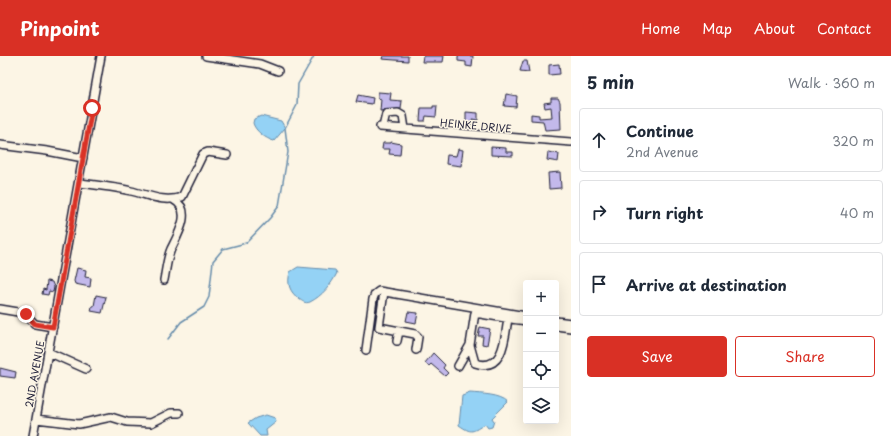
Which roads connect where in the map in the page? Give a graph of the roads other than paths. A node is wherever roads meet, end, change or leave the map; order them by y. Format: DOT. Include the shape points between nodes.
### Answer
graph roads {
  1 [pos="101,56"];
  2 [pos="206,56"];
  3 [pos="278,71"];
  4 [pos="405,129"];
  5 [pos="571,142"];
  6 [pos="0,145"];
  7 [pos="227,155"];
  8 [pos="83,158"];
  9 [pos="79,183"];
  10 [pos="174,200"];
  11 [pos="164,280"];
  12 [pos="384,292"];
  13 [pos="0,309"];
  14 [pos="523,315"];
  15 [pos="508,318"];
  16 [pos="523,320"];
  17 [pos="559,321"];
  18 [pos="571,323"];
  19 [pos="559,326"];
  20 [pos="53,327"];
  21 [pos="571,328"];
  22 [pos="399,331"];
  23 [pos="397,341"];
  24 [pos="470,345"];
  25 [pos="366,350"];
  26 [pos="416,350"];
  27 [pos="48,352"];
  28 [pos="458,366"];
  29 [pos="86,369"];
  30 [pos="179,413"];
  31 [pos="36,419"];
  32 [pos="33,436"];
  1 -- 8 [label="street, 2ND AVENUE"];
  2 -- 3 [label="street" via="260,64"];
  4 -- 4 [label="street, HEINKE DRIVE" via="382,127 386,114 398,113 404,118"];
  4 -- 5 [label="street, HEINKE DRIVE"];
  6 -- 8 [label="street"];
  7 -- 10 [label="street" via="208,152 203,154 182,197"];
  8 -- 9 [label="street, 2ND AVENUE"];
  9 -- 10 [label="street" via="132,191 156,199"];
  9 -- 20 [label="street, 2ND AVENUE"];
  10 -- 11 [label="street" via="181,205 184,214 176,243 171,249"];
  12 -- 14 [label="street"];
  12 -- 22 [label="street" via="379,327"];
  12 -- 25 [label="street" via="377,292 373,297"];
  13 -- 20 [label="street" via="24,314 35,324"];
  15 -- 16 [label="street"];
  15 -- 24 [label="street" via="476,314"];
  15 -- 24 [label="street" via="501,354 494,361 488,364 475,363"];
  17 -- 18 [label="street"];
  19 -- 21 [label="street"];
  20 -- 27 [label="street, 2ND AVENUE"];
  22 -- 23 [label="street"];
  22 -- 26 [label="street" via="417,335 419,341"];
  24 -- 28 [label="street"];
  27 -- 29 [label="street"];
  27 -- 31 [label="street, 2ND AVENUE"];
  30 -- 31 [label="street" via="167,414 151,423 111,418 78,424"];
  31 -- 32 [label="street, 2ND AVENUE"];
}
